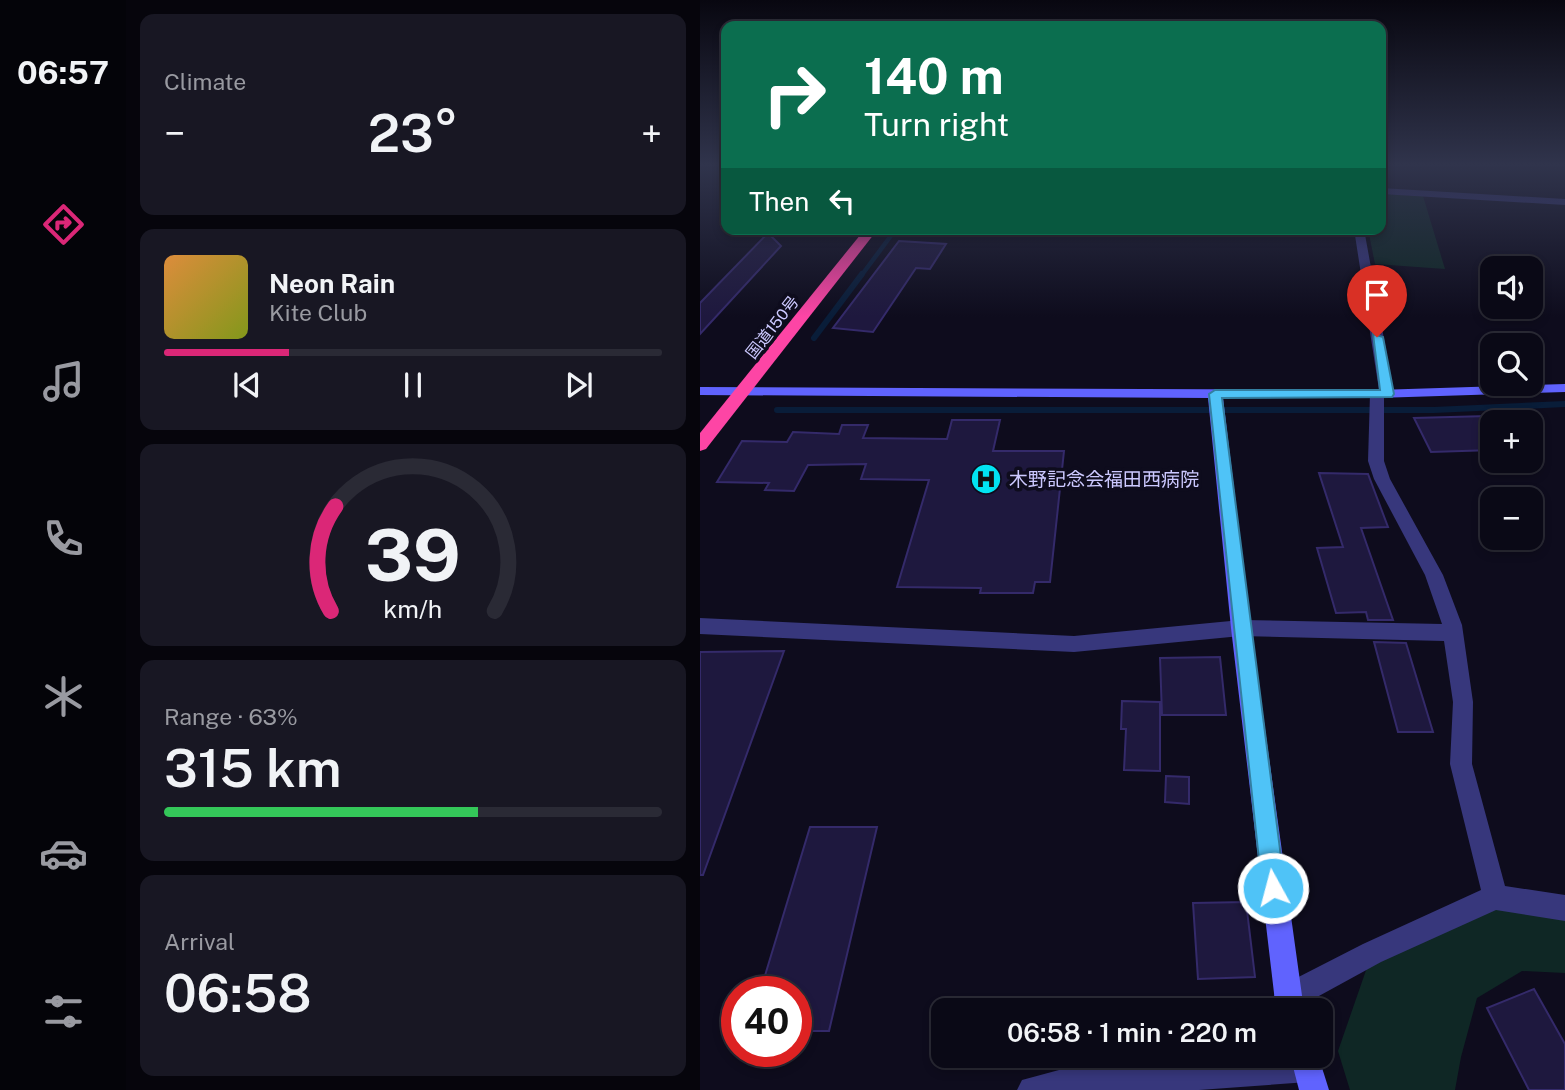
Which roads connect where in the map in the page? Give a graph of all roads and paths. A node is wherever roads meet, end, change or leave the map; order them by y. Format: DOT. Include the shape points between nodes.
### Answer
graph roads {
  1 [pos="867,235"];
  2 [pos="1360,235"];
  3 [pos="1565,388"];
  4 [pos="700,391"];
  5 [pos="742,393"];
  6 [pos="1215,394"];
  7 [pos="1382,394"];
  8 [pos="700,445"];
  9 [pos="700,626"];
  10 [pos="1241,628"];
  11 [pos="1453,633"];
  12 [pos="1494,897"];
  13 [pos="1565,908"];
  14 [pos="1288,998"];
  15 [pos="1299,998"];
  16 [pos="1309,1071"];
  17 [pos="1032,1090"];
  1 -- 5 [label="highway, 国道150号"];
  2 -- 7 [label="street"];
  3 -- 7 [label="street"];
  4 -- 5 [label="street"];
  5 -- 6 [label="street"];
  5 -- 8 [label="highway, 国道150号"];
  6 -- 7 [label="street"];
  6 -- 10 [label="street"];
  7 -- 11 [label="street" via="1376,461 1434,575"];
  9 -- 10 [label="street" via="1074,644"];
  10 -- 11 [label="street"];
  10 -- 14 [label="street"];
  11 -- 12 [label="street" via="1463,702 1461,764"];
  12 -- 13 [label="street"];
  12 -- 15 [label="street" via="1373,953"];
  16 -- 17 [label="street" via="1059,1084"];
}
